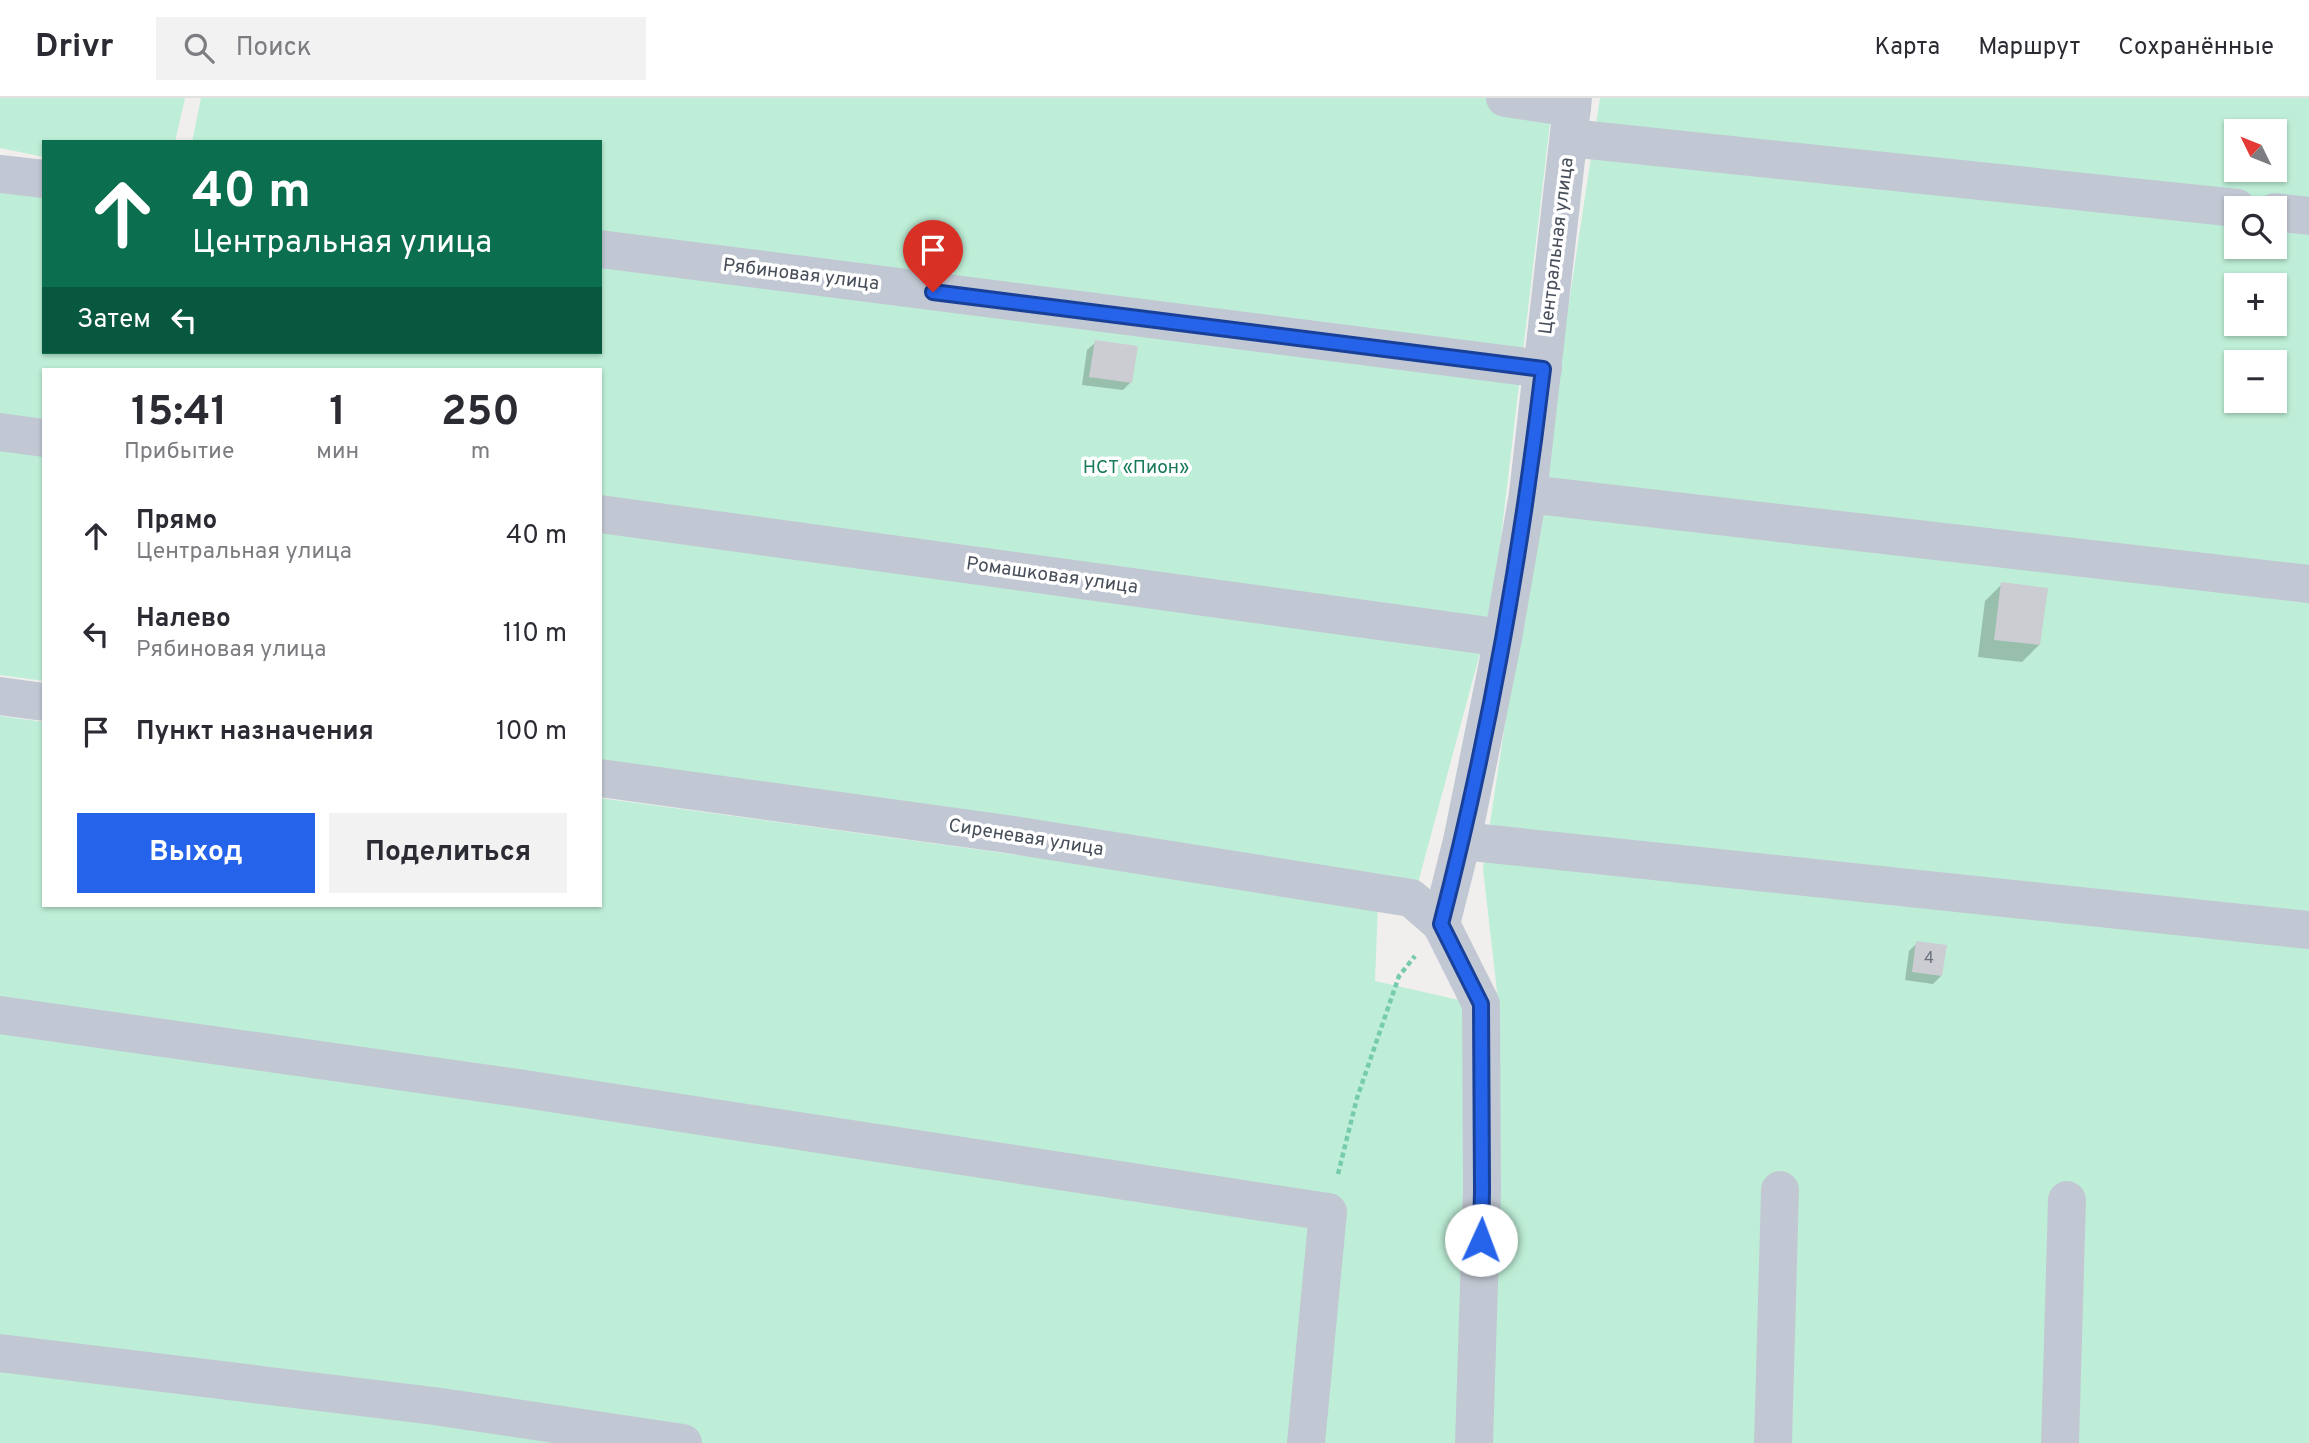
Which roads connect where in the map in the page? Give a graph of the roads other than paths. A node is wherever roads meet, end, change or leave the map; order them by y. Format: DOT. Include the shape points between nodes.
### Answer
graph roads {
  1 [pos="1505,98"];
  2 [pos="1572,115"];
  3 [pos="0,174"];
  4 [pos="42,179"];
  5 [pos="2224,206"];
  6 [pos="2287,213"];
  7 [pos="2309,216"];
  8 [pos="602,249"];
  9 [pos="1543,369"];
  10 [pos="0,432"];
  11 [pos="42,438"];
  12 [pos="1528,494"];
  13 [pos="602,514"];
  14 [pos="2309,584"];
  15 [pos="1503,638"];
  16 [pos="0,696"];
  17 [pos="42,702"];
  18 [pos="602,778"];
  19 [pos="1462,841"];
  20 [pos="1441,924"];
  21 [pos="2309,930"];
  22 [pos="0,1016"];
  23 [pos="1780,1190"];
  24 [pos="2067,1200"];
  25 [pos="0,1353"];
  26 [pos="683,1443"];
  27 [pos="1306,1443"];
  28 [pos="1474,1443"];
  29 [pos="1773,1443"];
  30 [pos="2060,1443"];
  1 -- 2 [label="street"];
  2 -- 5 [label="street"];
  2 -- 9 [label="street, Центральная улица"];
  3 -- 4 [label="street"];
  6 -- 7 [label="street"];
  8 -- 9 [label="street, Рябиновая улица"];
  9 -- 12 [label="street, Центральная улица"];
  10 -- 11 [label="street"];
  12 -- 14 [label="street"];
  12 -- 15 [label="street, Центральная улица"];
  13 -- 15 [label="street, Ромашковая улица"];
  15 -- 19 [label="street, Центральная улица"];
  16 -- 17 [label="street"];
  18 -- 20 [label="street, Сиреневая улица" via="1007,834 1411,898"];
  19 -- 20 [label="street, Центральная улица"];
  19 -- 21 [label="street"];
  20 -- 28 [label="street" via="1481,1004 1482,1190"];
  22 -- 27 [label="street" via="518,1088 1328,1212"];
  23 -- 29 [label="street"];
  24 -- 30 [label="street"];
  25 -- 26 [label="street" via="434,1406"];
}
